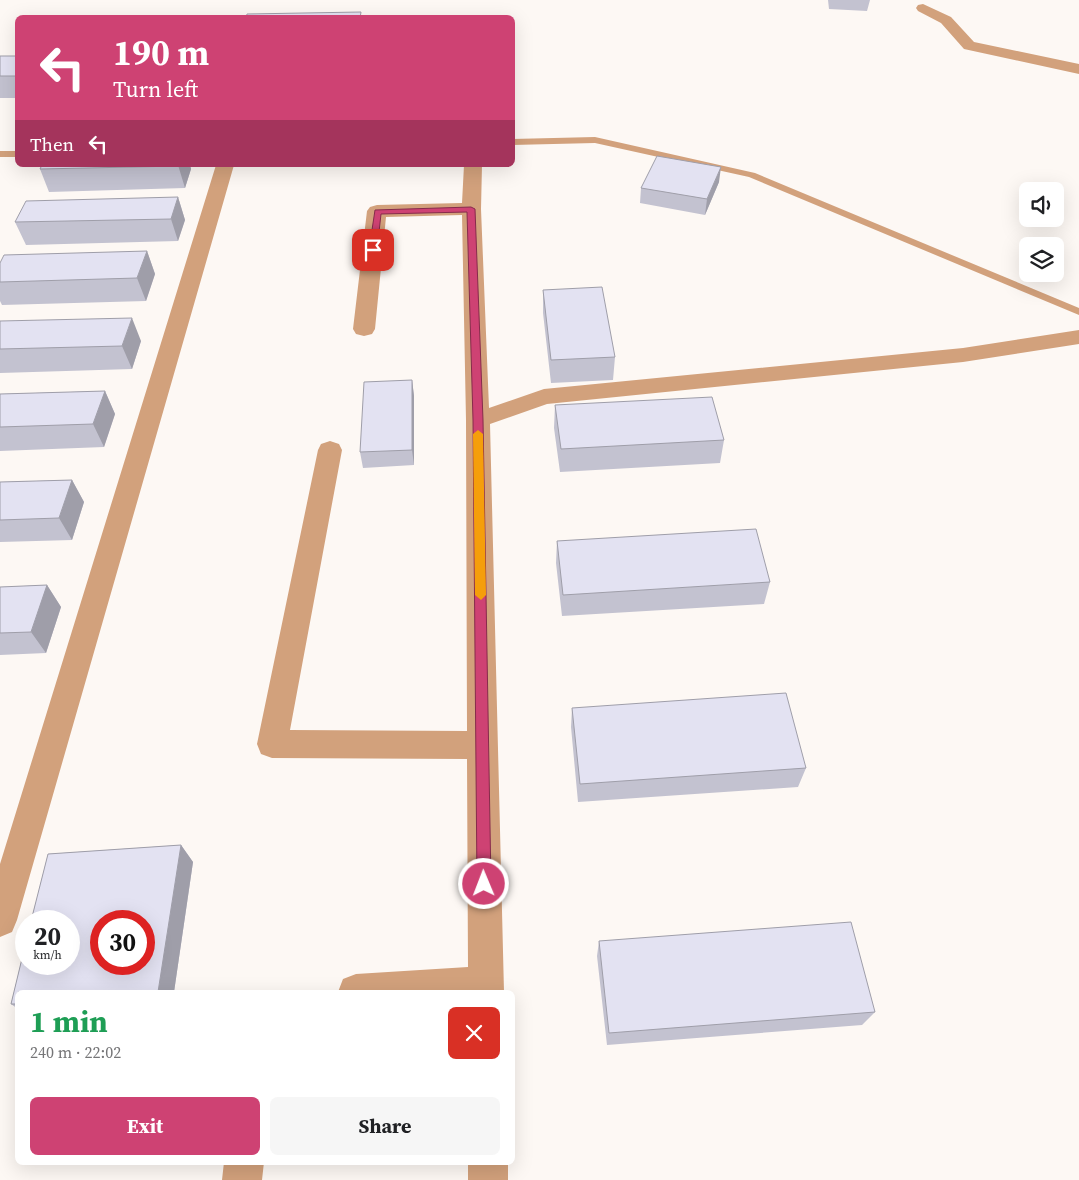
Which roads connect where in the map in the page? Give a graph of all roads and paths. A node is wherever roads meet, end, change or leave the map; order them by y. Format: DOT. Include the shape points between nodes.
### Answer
graph roads {
  1 [pos="923,8"];
  2 [pos="1079,69"];
  3 [pos="515,142"];
  4 [pos="0,154"];
  5 [pos="15,154"];
  6 [pos="224,167"];
  7 [pos="473,167"];
  8 [pos="471,209"];
  9 [pos="1079,312"];
  10 [pos="364,329"];
  11 [pos="1079,337"];
  12 [pos="478,420"];
  13 [pos="330,450"];
  14 [pos="482,745"];
  15 [pos="0,920"];
  16 [pos="486,988"];
  17 [pos="421,990"];
  18 [pos="244,1165"];
  19 [pos="488,1165"];
  20 [pos="242,1180"];
  21 [pos="488,1180"];
  1 -- 2 [label="street" via="946,20 969,46"];
  3 -- 9 [label="lane" via="595,140 752,175"];
  4 -- 5 [label="lane"];
  6 -- 15 [label="street"];
  7 -- 8 [label="street"];
  8 -- 10 [label="street" via="377,211"];
  8 -- 12 [label="street"];
  11 -- 12 [label="street" via="963,355 544,397"];
  12 -- 14 [label="street"];
  13 -- 14 [label="street" via="272,744"];
  14 -- 16 [label="street"];
  16 -- 17 [label="street"];
  18 -- 20 [label="street"];
  19 -- 21 [label="street"];
}
